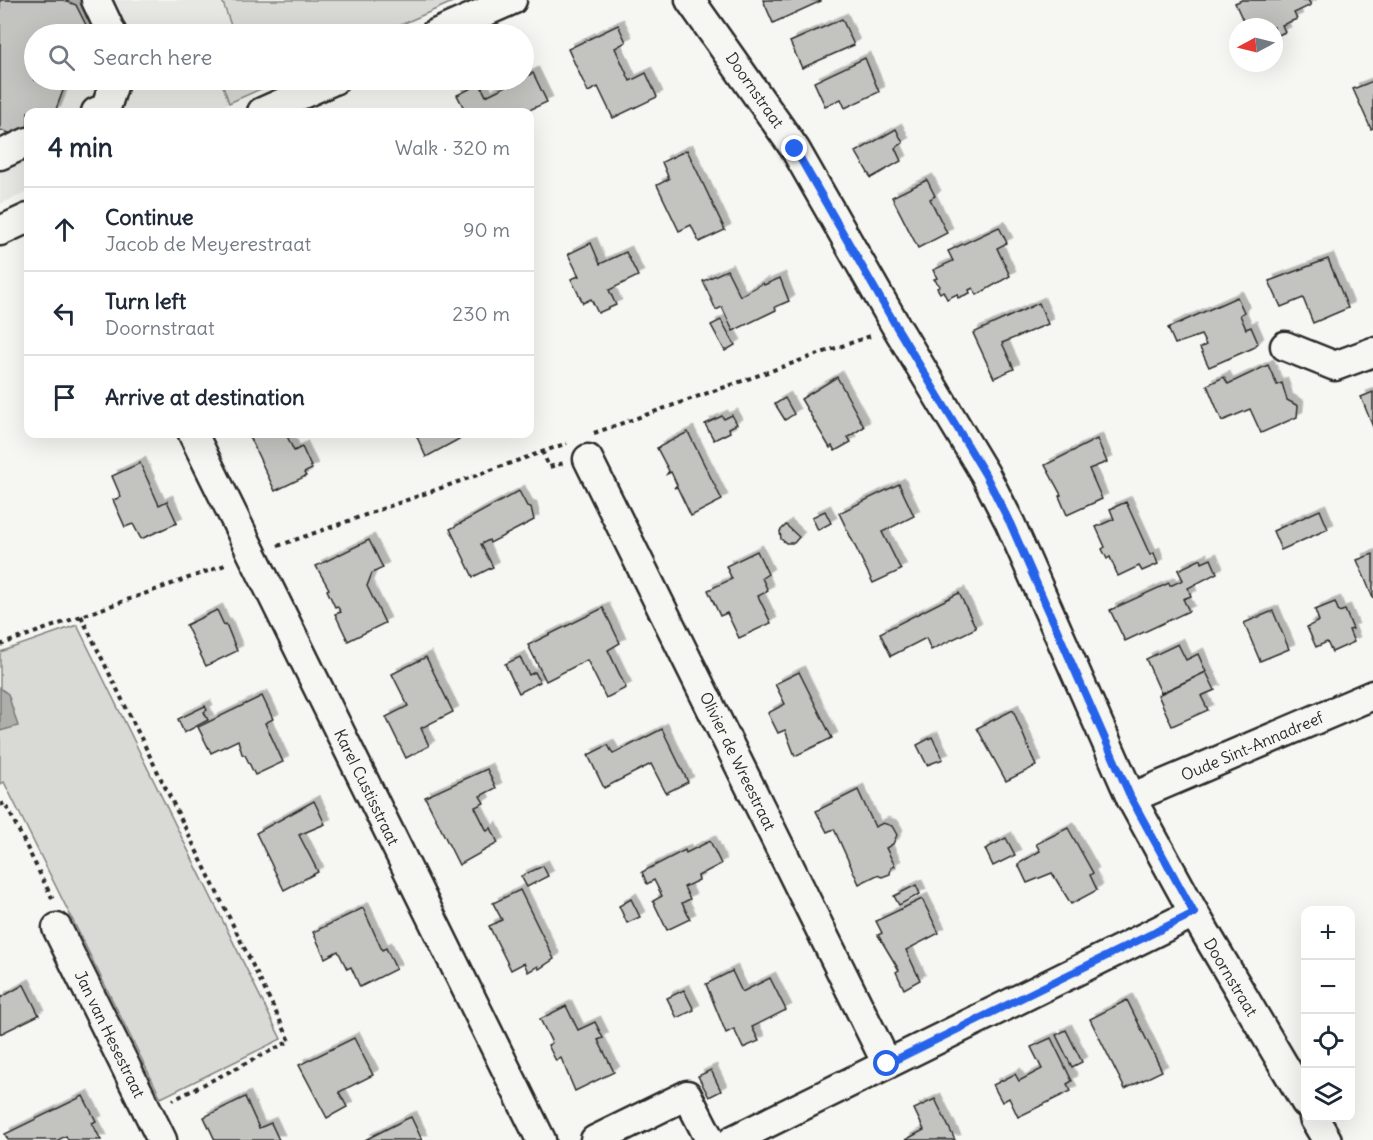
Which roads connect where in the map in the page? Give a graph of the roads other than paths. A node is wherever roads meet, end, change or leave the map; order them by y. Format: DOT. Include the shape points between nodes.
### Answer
graph roads {
  1 [pos="96,0"];
  2 [pos="512,0"];
  3 [pos="690,0"];
  4 [pos="107,24"];
  5 [pos="458,24"];
  6 [pos="112,90"];
  7 [pos="312,90"];
  8 [pos="106,108"];
  9 [pos="271,108"];
  10 [pos="24,144"];
  11 [pos="0,155"];
  12 [pos="24,220"];
  13 [pos="0,231"];
  14 [pos="1285,346"];
  15 [pos="1373,352"];
  16 [pos="195,438"];
  17 [pos="588,459"];
  18 [pos="1373,695"];
  19 [pos="1131,798"];
  20 [pos="1194,913"];
  21 [pos="57,928"];
  22 [pos="887,1064"];
  23 [pos="1301,1096"];
  24 [pos="1316,1122"];
  25 [pos="162,1140"];
  26 [pos="541,1140"];
  27 [pos="596,1140"];
  28 [pos="710,1140"];
  29 [pos="733,1140"];
  30 [pos="1327,1140"];
  1 -- 4 [label="street"];
  2 -- 5 [label="street"];
  3 -- 19 [label="street, Doornstraat" via="795,149 985,474"];
  6 -- 8 [label="street"];
  7 -- 9 [label="street"];
  10 -- 11 [label="street"];
  12 -- 13 [label="street"];
  14 -- 15 [label="street" via="1335,366"];
  16 -- 26 [label="street, Karel Custisstraat"];
  17 -- 22 [label="street, Olivier de Wreestraat"];
  18 -- 19 [label="street, Oude Sint-Annadreef"];
  19 -- 20 [label="street, Doornstraat"];
  20 -- 22 [label="street"];
  20 -- 23 [label="street, Doornstraat"];
  21 -- 25 [label="street, Jan van Hesestraat"];
  22 -- 29 [label="street"];
  24 -- 30 [label="street"];
  27 -- 28 [label="street" via="687,1095"];
}
